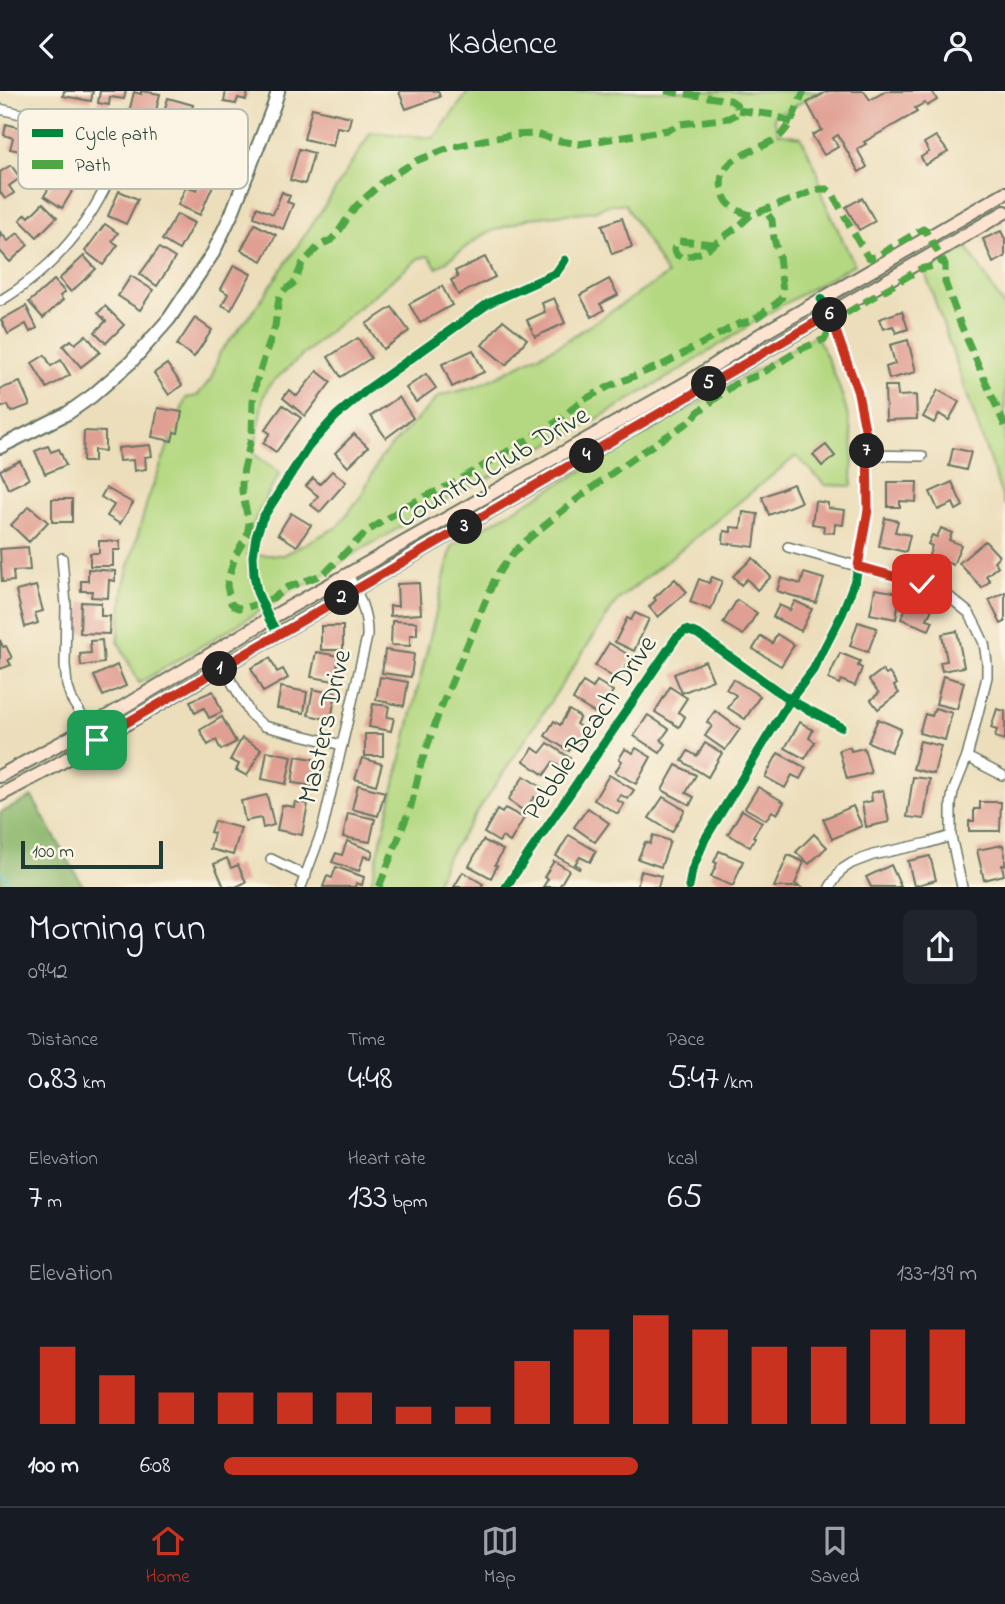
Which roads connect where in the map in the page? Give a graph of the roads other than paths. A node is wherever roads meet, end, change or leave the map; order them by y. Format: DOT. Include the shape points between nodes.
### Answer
graph roads {
  1 [pos="278,91"];
  2 [pos="0,109"];
  3 [pos="18,113"];
  4 [pos="248,174"];
  5 [pos="104,189"];
  6 [pos="242,189"];
  7 [pos="1005,193"];
  8 [pos="1005,212"];
  9 [pos="565,260"];
  10 [pos="821,299"];
  11 [pos="0,301"];
  12 [pos="830,314"];
  13 [pos="0,447"];
  14 [pos="867,454"];
  15 [pos="922,456"];
  16 [pos="788,547"];
  17 [pos="62,558"];
  18 [pos="858,566"];
  19 [pos="348,575"];
  20 [pos="356,590"];
  21 [pos="269,619"];
  22 [pos="278,634"];
  23 [pos="223,667"];
  24 [pos="790,699"];
  25 [pos="841,726"];
  26 [pos="90,727"];
  27 [pos="97,740"];
  28 [pos="342,745"];
  29 [pos="967,757"];
  30 [pos="1002,775"];
  31 [pos="0,776"];
  32 [pos="0,795"];
  33 [pos="951,836"];
  34 [pos="271,859"];
  35 [pos="306,876"];
  36 [pos="300,887"];
  37 [pos="506,887"];
  38 [pos="689,887"];
  39 [pos="830,887"];
  40 [pos="962,887"];
  1 -- 4 [label="street"];
  2 -- 3 [label="street"];
  5 -- 11 [label="street" via="72,240 43,271"];
  6 -- 13 [label="street" via="213,253 169,319 131,362 68,413"];
  7 -- 10 [label="main road, Country Club Drive"];
  8 -- 12 [label="main road, Country Club Drive"];
  9 -- 21 [label="street" via="556,273 489,303 365,391 308,447 262,519 256,537 254,574"];
  10 -- 12 [label="street"];
  10 -- 19 [label="main road, Country Club Drive" via="695,378"];
  12 -- 14 [label="street" via="858,393"];
  12 -- 20 [label="main road, Country Club Drive"];
  14 -- 15 [label="street"];
  14 -- 18 [label="street" via="868,510"];
  16 -- 18 [label="street"];
  17 -- 26 [label="street" via="67,685"];
  18 -- 24 [label="street" via="813,670"];
  18 -- 29 [label="street" via="922,584 947,595 969,613 984,643 987,677"];
  19 -- 20 [label="street, Masters Drive"];
  19 -- 21 [label="main road, Country Club Drive"];
  20 -- 22 [label="main road, Country Club Drive"];
  20 -- 28 [label="street, Masters Drive" via="368,626"];
  21 -- 22 [label="street"];
  21 -- 26 [label="main road, Country Club Drive"];
  22 -- 23 [label="main road, Country Club Drive"];
  23 -- 27 [label="main road, Country Club Drive"];
  23 -- 28 [label="street" via="251,715 264,726"];
  24 -- 25 [label="street"];
  24 -- 37 [label="street, Pebble Beach Drive" via="686,630 676,638"];
  24 -- 38 [label="street" via="705,839"];
  26 -- 27 [label="street"];
  26 -- 31 [label="main road, Country Club Drive"];
  27 -- 32 [label="main road, Country Club Drive"];
  28 -- 35 [label="street, Masters Drive"];
  29 -- 30 [label="street"];
  29 -- 33 [label="street" via="953,792"];
  33 -- 39 [label="street" via="852,863"];
  33 -- 40 [label="street"];
  34 -- 35 [label="street"];
  35 -- 36 [label="street, Masters Drive"];
}
